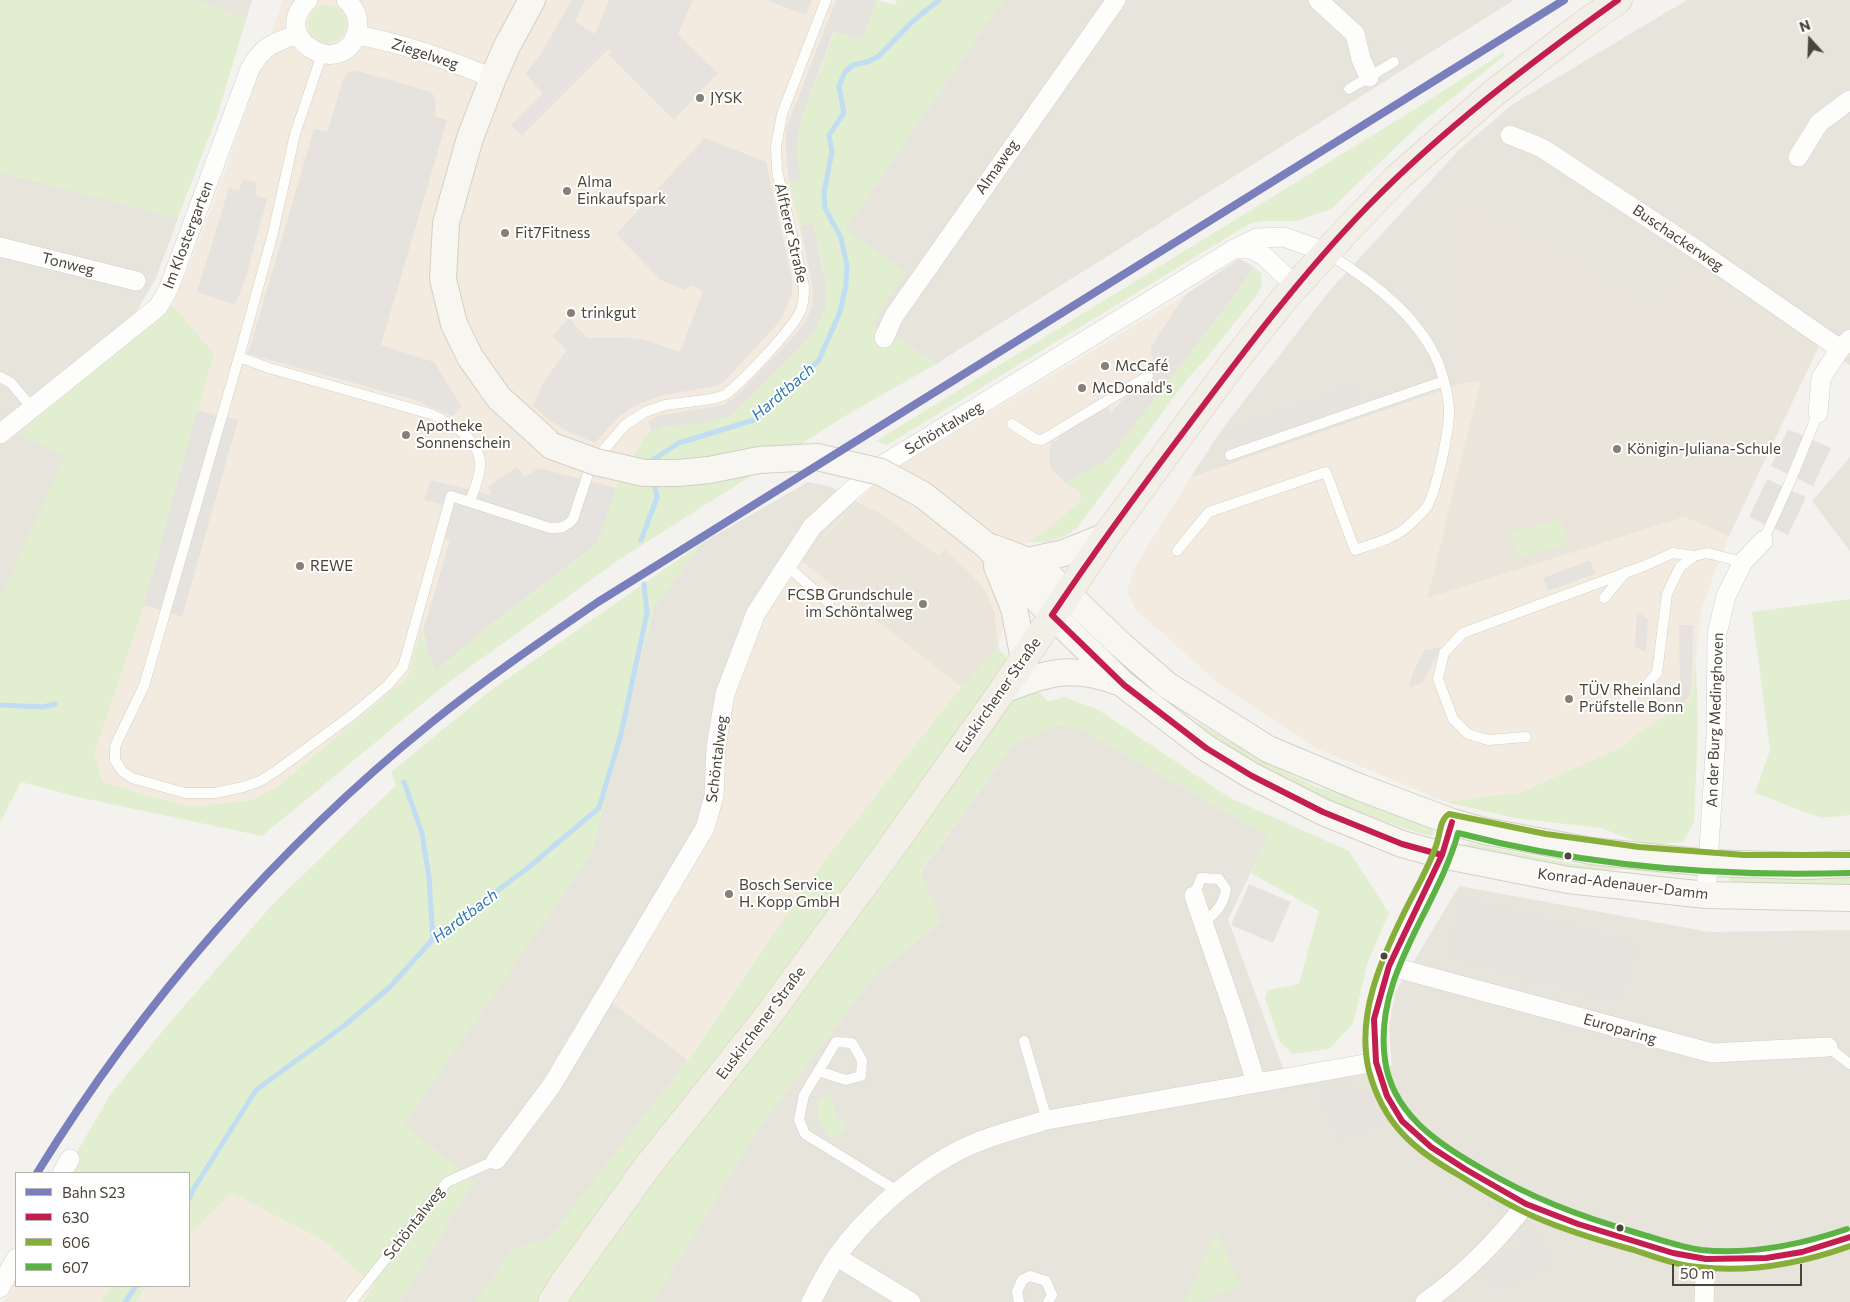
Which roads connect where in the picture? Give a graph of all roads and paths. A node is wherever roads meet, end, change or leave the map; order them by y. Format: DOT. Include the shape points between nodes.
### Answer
graph roads {
  1 [pos="308,0"];
  2 [pos="346,0"];
  3 [pos="532,0"];
  4 [pos="826,0"];
  5 [pos="1116,0"];
  6 [pos="1318,0"];
  7 [pos="1618,0"];
  8 [pos="298,34"];
  9 [pos="356,34"];
  10 [pos="322,54"];
  11 [pos="1394,62"];
  12 [pos="1369,77"];
  13 [pos="493,78"];
  14 [pos="1349,89"];
  15 [pos="1850,100"];
  16 [pos="1510,135"];
  17 [pos="1798,157"];
  18 [pos="0,247"];
  19 [pos="1234,249"];
  20 [pos="1326,252"];
  21 [pos="136,281"];
  22 [pos="1296,286"];
  23 [pos="884,338"];
  24 [pos="1845,344"];
  25 [pos="239,357"];
  26 [pos="1148,376"];
  27 [pos="0,377"];
  28 [pos="1444,381"];
  29 [pos="32,408"];
  30 [pos="1818,413"];
  31 [pos="1012,424"];
  32 [pos="0,434"];
  33 [pos="1230,455"];
  34 [pos="470,501"];
  35 [pos="1106,536"];
  36 [pos="1763,541"];
  37 [pos="986,545"];
  38 [pos="1177,551"];
  39 [pos="1694,556"];
  40 [pos="1743,562"];
  41 [pos="788,566"];
  42 [pos="1627,572"];
  43 [pos="1029,584"];
  44 [pos="1604,598"];
  45 [pos="829,603"];
  46 [pos="1059,604"];
  47 [pos="1024,659"];
  48 [pos="1124,684"];
  49 [pos="1002,690"];
  50 [pos="1625,700"];
  51 [pos="1526,737"];
  52 [pos="1452,822"];
  53 [pos="1442,855"];
  54 [pos="1709,863"];
  55 [pos="1850,864"];
  56 [pos="1706,895"];
  57 [pos="1194,896"];
  58 [pos="1850,898"];
  59 [pos="1203,924"];
  60 [pos="1389,966"];
  61 [pos="1024,1041"];
  62 [pos="1828,1047"];
  63 [pos="1376,1062"];
  64 [pos="1850,1064"];
  65 [pos="818,1071"];
  66 [pos="1256,1083"];
  67 [pos="1046,1120"];
  68 [pos="496,1160"];
  69 [pos="899,1192"];
  70 [pos="1526,1204"];
  71 [pos="1850,1237"];
  72 [pos="837,1257"];
  73 [pos="1706,1259"];
  74 [pos="15,1260"];
  75 [pos="0,1288"];
  76 [pos="351,1302"];
  77 [pos="552,1302"];
  78 [pos="811,1302"];
  79 [pos="911,1302"];
  80 [pos="1019,1302"];
  81 [pos="1048,1302"];
  82 [pos="1425,1302"];
  83 [pos="1704,1302"];
  1 -- 8 [label="street" via="297,17"];
  2 -- 9 [label="street" via="357,16"];
  3 -- 13 [label="main road"];
  4 -- 34 [label="lane, Alfterer Straße" via="782,114 776,146 777,172 804,287 801,310 792,324 730,390 719,397 676,403 645,412 617,432 591,465 573,519 567,526 550,528"];
  5 -- 23 [label="street, Almaweg" via="894,316"];
  6 -- 12 [label="street" via="1355,34"];
  7 -- 20 [label="main road, Euskirchener Straße" via="1495,92 1397,178"];
  8 -- 10 [label="street" via="305,46"];
  8 -- 29 [label="street, Im Klostergarten" via="264,48 250,68 168,290 158,308"];
  9 -- 10 [label="street" via="343,50"];
  9 -- 13 [label="street, Ziegelweg" via="379,38"];
  10 -- 25 [label="lane" via="295,134 273,233"];
  11 -- 12 [label="lane"];
  12 -- 14 [label="lane"];
  13 -- 37 [label="main road, bridge" via="470,138 446,223 443,279 454,324 470,357 499,398 552,446 596,462 644,473 678,474 759,460 817,458 881,472 923,495"];
  15 -- 17 [label="street" via="1819,123"];
  16 -- 24 [label="street, Buschackerweg" via="1542,148"];
  18 -- 21 [label="street, Tonweg"];
  19 -- 20 [label="street, Schöntalweg" via="1257,238 1284,236"];
  19 -- 22 [label="street" via="1252,249"];
  19 -- 41 [label="street, Schöntalweg" via="884,464 812,527"];
  20 -- 22 [label="main road, Euskirchener Straße"];
  20 -- 28 [label="lane" via="1376,288 1410,318 1433,351"];
  22 -- 35 [label="main road, Euskirchener Straße"];
  24 -- 30 [label="street, An der Burg Medinghoven" via="1820,378"];
  25 -- 34 [label="lane" via="431,414 447,422 468,439 480,457"];
  25 -- 34 [label="lane" via="144,686 115,747 118,766 132,778 200,794 251,784 276,771 383,689 403,667 451,496"];
  26 -- 31 [label="lane" via="1042,440"];
  27 -- 29 [label="lane" via="11,383"];
  28 -- 33 [label="lane"];
  28 -- 38 [label="lane" via="1449,412 1441,461 1427,505 1406,528 1385,540 1355,550 1326,472 1209,512"];
  29 -- 32 [label="street, Im Klostergarten"];
  30 -- 36 [label="lane, An der Burg Medinghoven"];
  35 -- 43 [label="main road" via="1064,553"];
  35 -- 46 [label="main road, Euskirchener Straße"];
  36 -- 40 [label="street, An der Burg Medinghoven"];
  37 -- 43 [label="main road"];
  37 -- 43 [label="main road" via="1003,578"];
  39 -- 40 [label="lane" via="1707,554"];
  39 -- 42 [label="lane" via="1673,553"];
  39 -- 50 [label="lane" via="1680,567 1667,594 1657,673 1644,688"];
  40 -- 54 [label="street, An der Burg Medinghoven" via="1726,596 1717,634 1716,738"];
  41 -- 45 [label="lane"];
  41 -- 68 [label="street, Schöntalweg" via="756,613 726,694 716,747 714,796 704,828 552,1086"];
  42 -- 44 [label="lane"];
  42 -- 51 [label="lane" via="1463,633 1444,652 1438,679 1453,719 1468,734 1488,740"];
  43 -- 46 [label="main road"];
  43 -- 47 [label="main road"];
  46 -- 47 [label="main road, Euskirchener Straße"];
  46 -- 48 [label="main road, Konrad-Adenauer-Damm"];
  46 -- 52 [label="main road, Konrad-Adenauer-Damm" via="1121,645 1167,685 1268,749"];
  47 -- 49 [label="main road, Euskirchener Straße"];
  48 -- 49 [label="main road" via="1092,673 1063,671"];
  48 -- 53 [label="main road, Konrad-Adenauer-Damm" via="1206,748 1252,776 1323,812 1402,844"];
  49 -- 77 [label="main road, Euskirchener Straße" via="764,1021 647,1167"];
  52 -- 53 [label="street"];
  52 -- 54 [label="main road, Konrad-Adenauer-Damm" via="1592,851"];
  53 -- 56 [label="main road, Konrad-Adenauer-Damm" via="1568,880"];
  53 -- 60 [label="street"];
  54 -- 55 [label="main road, Konrad-Adenauer-Damm"];
  54 -- 56 [label="street, An der Burg Medinghoven"];
  56 -- 58 [label="main road, Konrad-Adenauer-Damm"];
  57 -- 59 [label="street"];
  57 -- 59 [label="lane" via="1201,878 1219,879 1226,889 1225,899 1217,912"];
  59 -- 66 [label="street"];
  60 -- 62 [label="street, Europaring" via="1712,1053"];
  60 -- 63 [label="street" via="1374,1019"];
  61 -- 67 [label="lane"];
  62 -- 64 [label="lane, Europaring"];
  63 -- 66 [label="street"];
  63 -- 70 [label="street" via="1387,1096 1402,1121 1431,1148"];
  65 -- 65 [label="lane" via="836,1042 852,1043 862,1060 861,1076 846,1080"];
  65 -- 69 [label="lane" via="804,1095 799,1120 806,1134"];
  66 -- 67 [label="street"];
  67 -- 69 [label="street" via="996,1135 948,1157"];
  68 -- 76 [label="lane, Schöntalweg" via="447,1182"];
  69 -- 72 [label="street" via="865,1222"];
  70 -- 73 [label="street" via="1605,1233"];
  70 -- 82 [label="street" via="1484,1254"];
  71 -- 73 [label="street" via="1766,1258"];
  72 -- 78 [label="street"];
  72 -- 79 [label="street"];
  73 -- 83 [label="street"];
  74 -- 75 [label="street"];
  80 -- 81 [label="lane" via="1017,1292 1022,1280 1030,1276 1046,1281 1052,1294"];
}
